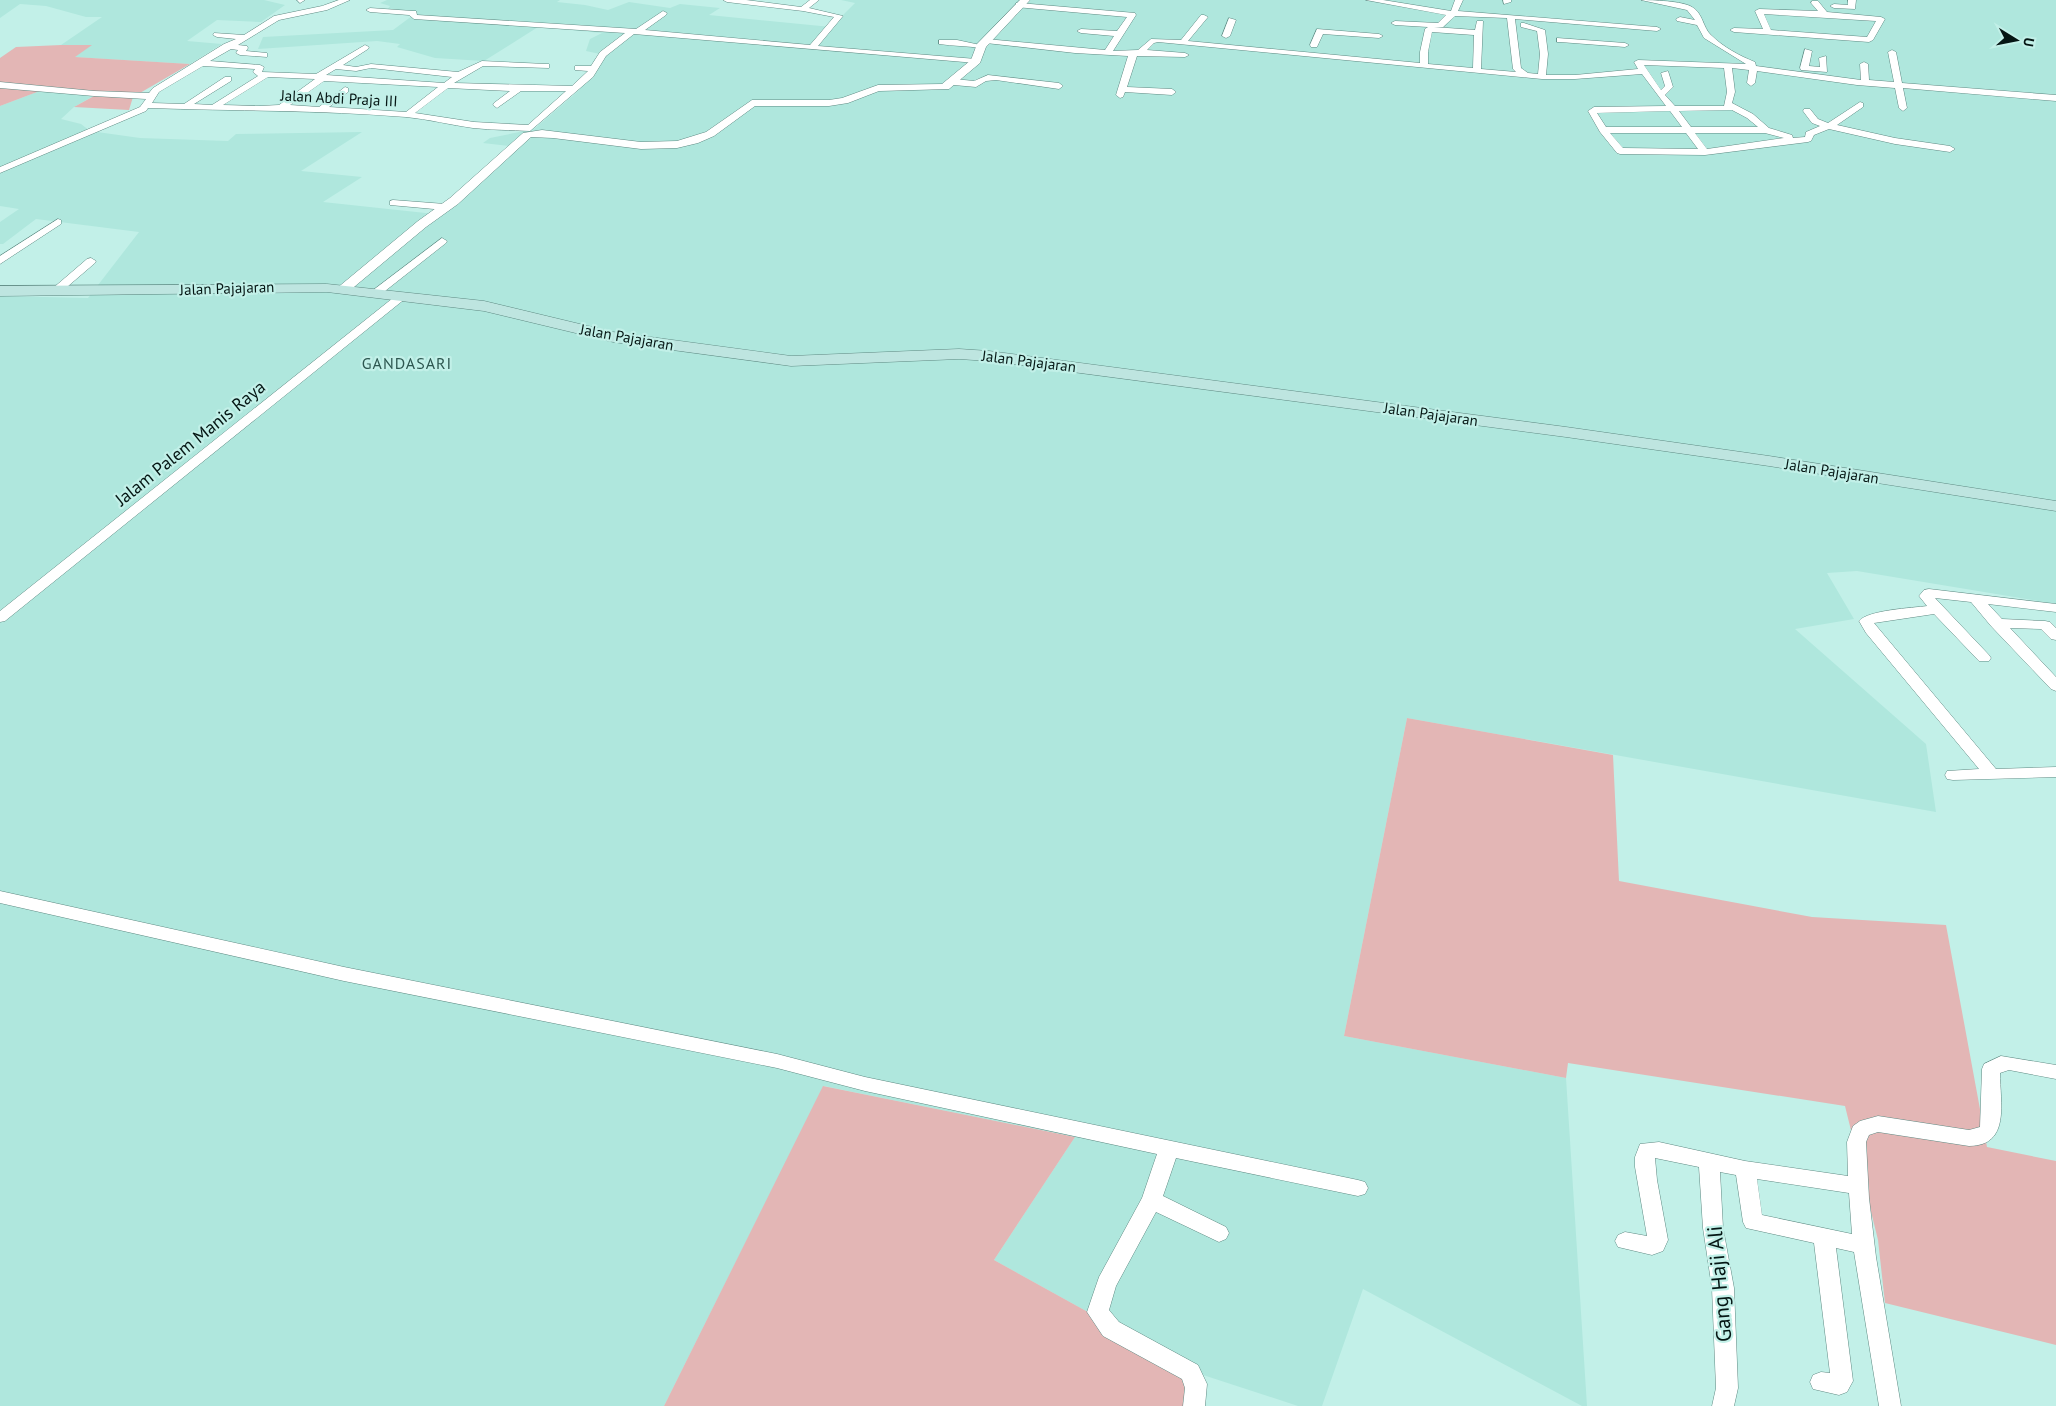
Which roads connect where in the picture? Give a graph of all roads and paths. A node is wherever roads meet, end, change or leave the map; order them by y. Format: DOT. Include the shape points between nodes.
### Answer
graph roads {
  1 [pos="346,0"];
  2 [pos="385,0"];
  3 [pos="727,0"];
  4 [pos="815,0"];
  5 [pos="1370,0"];
  6 [pos="1459,0"];
  7 [pos="1645,0"];
  8 [pos="1852,0"];
  9 [pos="754,2"];
  10 [pos="1022,3"];
  11 [pos="1684,3"];
  12 [pos="742,9"];
  13 [pos="803,10"];
  14 [pos="1454,12"];
  15 [pos="663,13"];
  16 [pos="1482,14"];
  17 [pos="1825,14"];
  18 [pos="1204,17"];
  19 [pos="1680,19"];
  20 [pos="1232,20"];
  21 [pos="1511,20"];
  22 [pos="1395,23"];
  23 [pos="1591,24"];
  24 [pos="1381,27"];
  25 [pos="1629,27"];
  26 [pos="1866,28"];
  27 [pos="1657,29"];
  28 [pos="1704,29"];
  29 [pos="1875,29"];
  30 [pos="1734,30"];
  31 [pos="634,32"];
  32 [pos="1768,32"];
  33 [pos="1120,34"];
  34 [pos="217,35"];
  35 [pos="1478,35"];
  36 [pos="244,36"];
  37 [pos="1226,36"];
  38 [pos="1379,36"];
  39 [pos="1456,36"];
  40 [pos="1236,37"];
  41 [pos="1560,40"];
  42 [pos="942,42"];
  43 [pos="1183,42"];
  44 [pos="1588,42"];
  45 [pos="983,44"];
  46 [pos="1222,45"];
  47 [pos="228,46"];
  48 [pos="365,47"];
  49 [pos="812,48"];
  50 [pos="1075,51"];
  51 [pos="1808,51"];
  52 [pos="1892,52"];
  53 [pos="1137,53"];
  54 [pos="1107,54"];
  55 [pos="1310,54"];
  56 [pos="1375,54"];
  57 [pos="1631,54"];
  58 [pos="264,55"];
  59 [pos="1185,56"];
  60 [pos="1823,58"];
  61 [pos="976,61"];
  62 [pos="200,63"];
  63 [pos="1864,64"];
  64 [pos="1728,65"];
  65 [pos="334,66"];
  66 [pos="546,66"];
  67 [pos="1424,66"];
  68 [pos="578,68"];
  69 [pos="1753,68"];
  70 [pos="1804,68"];
  71 [pos="594,69"];
  72 [pos="1763,69"];
  73 [pos="1477,70"];
  74 [pos="1643,71"];
  75 [pos="1665,73"];
  76 [pos="268,74"];
  77 [pos="1524,74"];
  78 [pos="1794,74"];
  79 [pos="459,76"];
  80 [pos="1542,77"];
  81 [pos="323,78"];
  82 [pos="228,79"];
  83 [pos="499,79"];
  84 [pos="954,82"];
  85 [pos="1865,82"];
  86 [pos="1751,83"];
  87 [pos="0,85"];
  88 [pos="1899,85"];
  89 [pos="445,86"];
  90 [pos="1059,86"];
  91 [pos="519,88"];
  92 [pos="573,89"];
  93 [pos="345,90"];
  94 [pos="493,91"];
  95 [pos="1172,92"];
  96 [pos="1660,95"];
  97 [pos="151,96"];
  98 [pos="2056,98"];
  99 [pos="146,104"];
  100 [pos="188,105"];
  101 [pos="497,105"];
  102 [pos="1860,105"];
  103 [pos="214,107"];
  104 [pos="280,107"];
  105 [pos="1731,108"];
  106 [pos="1903,108"];
  107 [pos="321,109"];
  108 [pos="1673,109"];
  109 [pos="1806,110"];
  110 [pos="466,114"];
  111 [pos="408,115"];
  112 [pos="453,122"];
  113 [pos="1828,126"];
  114 [pos="1603,130"];
  115 [pos="1687,130"];
  116 [pos="1766,130"];
  117 [pos="530,131"];
  118 [pos="1788,142"];
  119 [pos="1950,150"];
  120 [pos="1705,152"];
  121 [pos="0,170"];
  122 [pos="393,204"];
  123 [pos="445,207"];
  124 [pos="58,222"];
  125 [pos="30,240"];
  126 [pos="442,241"];
  127 [pos="0,251"];
  128 [pos="0,262"];
  129 [pos="91,262"];
  130 [pos="343,289"];
  131 [pos="0,291"];
  132 [pos="56,291"];
  133 [pos="376,292"];
  134 [pos="402,296"];
  135 [pos="2056,506"];
  136 [pos="1976,599"];
  137 [pos="2056,608"];
  138 [pos="1937,609"];
  139 [pos="0,618"];
  140 [pos="1996,623"];
  141 [pos="2056,636"];
  142 [pos="1984,658"];
  143 [pos="2056,686"];
  144 [pos="2056,772"];
  145 [pos="1991,773"];
  146 [pos="1952,775"];
  147 [pos="0,897"];
  148 [pos="2056,1072"];
  149 [pos="1169,1148"];
  150 [pos="1709,1161"];
  151 [pos="1745,1169"];
  152 [pos="1858,1186"];
  153 [pos="1358,1188"];
  154 [pos="1152,1200"];
  155 [pos="1219,1233"];
  156 [pos="1824,1238"];
  157 [pos="1625,1241"];
  158 [pos="1865,1245"];
  159 [pos="1821,1382"];
  160 [pos="1194,1406"];
  161 [pos="1723,1406"];
  162 [pos="1890,1406"];
  1 -- 36 [label="street" via="284,16"];
  2 -- 31 [label="street" via="370,10 413,13 412,16 417,17"];
  3 -- 9 [label="street"];
  4 -- 13 [label="street"];
  5 -- 14 [label="street"];
  6 -- 14 [label="street"];
  7 -- 11 [label="street"];
  8 -- 17 [label="street" via="1852,7 1815,3"];
  9 -- 12 [label="street"];
  9 -- 13 [label="street"];
  10 -- 33 [label="street" via="1132,15"];
  10 -- 45 [label="street"];
  11 -- 28 [label="street"];
  13 -- 49 [label="street" via="839,16"];
  14 -- 16 [label="street"];
  14 -- 22 [label="street" via="1438,26"];
  15 -- 31 [label="street"];
  16 -- 21 [label="street"];
  16 -- 35 [label="street"];
  17 -- 29 [label="street" via="1881,19"];
  17 -- 32 [label="street" via="1759,11 1768,20"];
  18 -- 43 [label="street"];
  19 -- 28 [label="street"];
  20 -- 37 [label="street"];
  21 -- 23 [label="street"];
  21 -- 77 [label="street" via="1517,68"];
  21 -- 80 [label="street" via="1542,30"];
  23 -- 25 [label="street"];
  23 -- 44 [label="street"];
  24 -- 38 [label="street"];
  25 -- 27 [label="street"];
  25 -- 57 [label="street"];
  26 -- 29 [label="street"];
  28 -- 72 [label="street" via="1739,58"];
  29 -- 32 [label="street" via="1869,40"];
  30 -- 32 [label="street"];
  31 -- 49 [label="street"];
  31 -- 71 [label="street" via="603,54"];
  33 -- 50 [label="street" via="1084,33"];
  33 -- 54 [label="street"];
  34 -- 36 [label="street"];
  35 -- 39 [label="street"];
  35 -- 67 [label="street" via="1429,29"];
  35 -- 73 [label="street"];
  36 -- 47 [label="street"];
  37 -- 40 [label="street"];
  37 -- 46 [label="street"];
  38 -- 55 [label="street" via="1321,30 1310,44"];
  38 -- 56 [label="street"];
  41 -- 44 [label="street"];
  42 -- 45 [label="street"];
  43 -- 46 [label="street"];
  43 -- 53 [label="street" via="1154,40"];
  44 -- 57 [label="street"];
  45 -- 50 [label="street"];
  45 -- 61 [label="street"];
  46 -- 55 [label="street"];
  47 -- 58 [label="street" via="242,47 244,49 240,53"];
  47 -- 62 [label="street"];
  48 -- 65 [label="street"];
  49 -- 61 [label="street"];
  50 -- 54 [label="street"];
  51 -- 70 [label="street"];
  52 -- 88 [label="street"];
  53 -- 54 [label="street"];
  53 -- 59 [label="street"];
  53 -- 95 [label="street" via="1122,92"];
  55 -- 56 [label="street"];
  56 -- 67 [label="street"];
  57 -- 64 [label="street"];
  57 -- 74 [label="street"];
  60 -- 70 [label="street" via="1824,70"];
  61 -- 84 [label="street"];
  62 -- 76 [label="street" via="260,67 257,72"];
  62 -- 97 [label="street"];
  63 -- 85 [label="street"];
  64 -- 69 [label="street"];
  64 -- 105 [label="street" via="1731,92 1727,104"];
  65 -- 79 [label="street" via="426,70"];
  65 -- 81 [label="street" via="320,76"];
  66 -- 79 [label="street" via="488,62"];
  67 -- 73 [label="street"];
  68 -- 71 [label="street"];
  69 -- 72 [label="street"];
  69 -- 86 [label="street"];
  70 -- 78 [label="street" via="1796,68"];
  71 -- 92 [label="street"];
  72 -- 78 [label="street"];
  73 -- 77 [label="street"];
  74 -- 80 [label="street" via="1575,78"];
  74 -- 96 [label="street"];
  75 -- 96 [label="street" via="1669,87"];
  76 -- 81 [label="street"];
  76 -- 103 [label="street"];
  77 -- 80 [label="street"];
  78 -- 85 [label="street"];
  79 -- 89 [label="street"];
  81 -- 89 [label="street"];
  81 -- 104 [label="street"];
  82 -- 100 [label="street"];
  83 -- 94 [label="street"];
  84 -- 90 [label="street" via="976,84 987,78"];
  84 -- 117 [label="street" via="940,88 878,88 838,102 752,103 710,134 684,143 637,145"];
  85 -- 88 [label="street"];
  87 -- 97 [label="street" via="116,96"];
  88 -- 98 [label="street"];
  88 -- 106 [label="street"];
  89 -- 94 [label="street"];
  89 -- 111 [label="street"];
  91 -- 92 [label="street"];
  91 -- 94 [label="street"];
  91 -- 101 [label="street"];
  92 -- 117 [label="street"];
  93 -- 107 [label="street"];
  96 -- 108 [label="street"];
  97 -- 99 [label="street"];
  99 -- 100 [label="street, Jalan Abdi Praja III"];
  99 -- 121 [label="street" via="139,110"];
  100 -- 103 [label="street, Jalan Abdi Praja III"];
  102 -- 113 [label="street"];
  103 -- 104 [label="street, Jalan Abdi Praja III"];
  104 -- 107 [label="street, Jalan Abdi Praja III"];
  105 -- 108 [label="street"];
  105 -- 116 [label="street" via="1750,116"];
  107 -- 111 [label="street, Jalan Abdi Praja III"];
  108 -- 114 [label="street" via="1594,110 1593,114"];
  108 -- 115 [label="street"];
  109 -- 113 [label="street" via="1815,121"];
  110 -- 112 [label="street"];
  111 -- 112 [label="street, Jalan Abdi Praja III"];
  112 -- 117 [label="street, Jalan Abdi Praja III"];
  113 -- 118 [label="street" via="1809,134 1808,139"];
  113 -- 119 [label="street"];
  114 -- 115 [label="street"];
  114 -- 120 [label="street" via="1620,151"];
  115 -- 116 [label="street"];
  115 -- 120 [label="street"];
  116 -- 118 [label="street" via="1789,137"];
  117 -- 123 [label="street"];
  118 -- 120 [label="street"];
  122 -- 123 [label="street"];
  123 -- 130 [label="street"];
  124 -- 125 [label="street"];
  125 -- 127 [label="street"];
  125 -- 128 [label="street"];
  126 -- 133 [label="street"];
  129 -- 132 [label="street"];
  130 -- 132 [label="main road, Jalan Pajajaran" via="297,286"];
  130 -- 133 [label="main road, Jalan Pajajaran"];
  131 -- 132 [label="main road, Jalan Pajajaran"];
  133 -- 134 [label="main road, Jalan Pajajaran"];
  134 -- 135 [label="main road, Jalan Pajajaran" via="501,309 613,337 758,357 798,361 959,354 1022,360 1566,432"];
  134 -- 139 [label="street, Jalam Palem Manis Raya"];
  136 -- 137 [label="street"];
  136 -- 138 [label="street" via="1926,595"];
  136 -- 140 [label="street"];
  138 -- 142 [label="street"];
  138 -- 145 [label="street" via="1866,621"];
  140 -- 141 [label="street" via="2045,625"];
  140 -- 143 [label="street"];
  144 -- 145 [label="street"];
  145 -- 146 [label="street"];
  147 -- 149 [label="street" via="344,974 777,1061 865,1084"];
  148 -- 152 [label="street" via="2008,1063 1991,1069 1990,1127 1978,1138 1878,1124 1867,1126 1859,1132 1857,1140"];
  149 -- 153 [label="street"];
  149 -- 154 [label="street"];
  150 -- 151 [label="street"];
  150 -- 157 [label="street" via="1647,1150 1644,1155 1645,1178 1658,1240 1652,1246"];
  150 -- 161 [label="street, Gang Haji Ali" via="1723,1288 1727,1388"];
  151 -- 152 [label="street"];
  151 -- 156 [label="street" via="1753,1222"];
  152 -- 158 [label="street"];
  154 -- 155 [label="street"];
  154 -- 160 [label="street" via="1106,1284 1098,1312 1111,1329 1190,1372 1198,1391"];
  156 -- 158 [label="street"];
  156 -- 159 [label="street" via="1842,1382"];
  158 -- 162 [label="street"];
}
